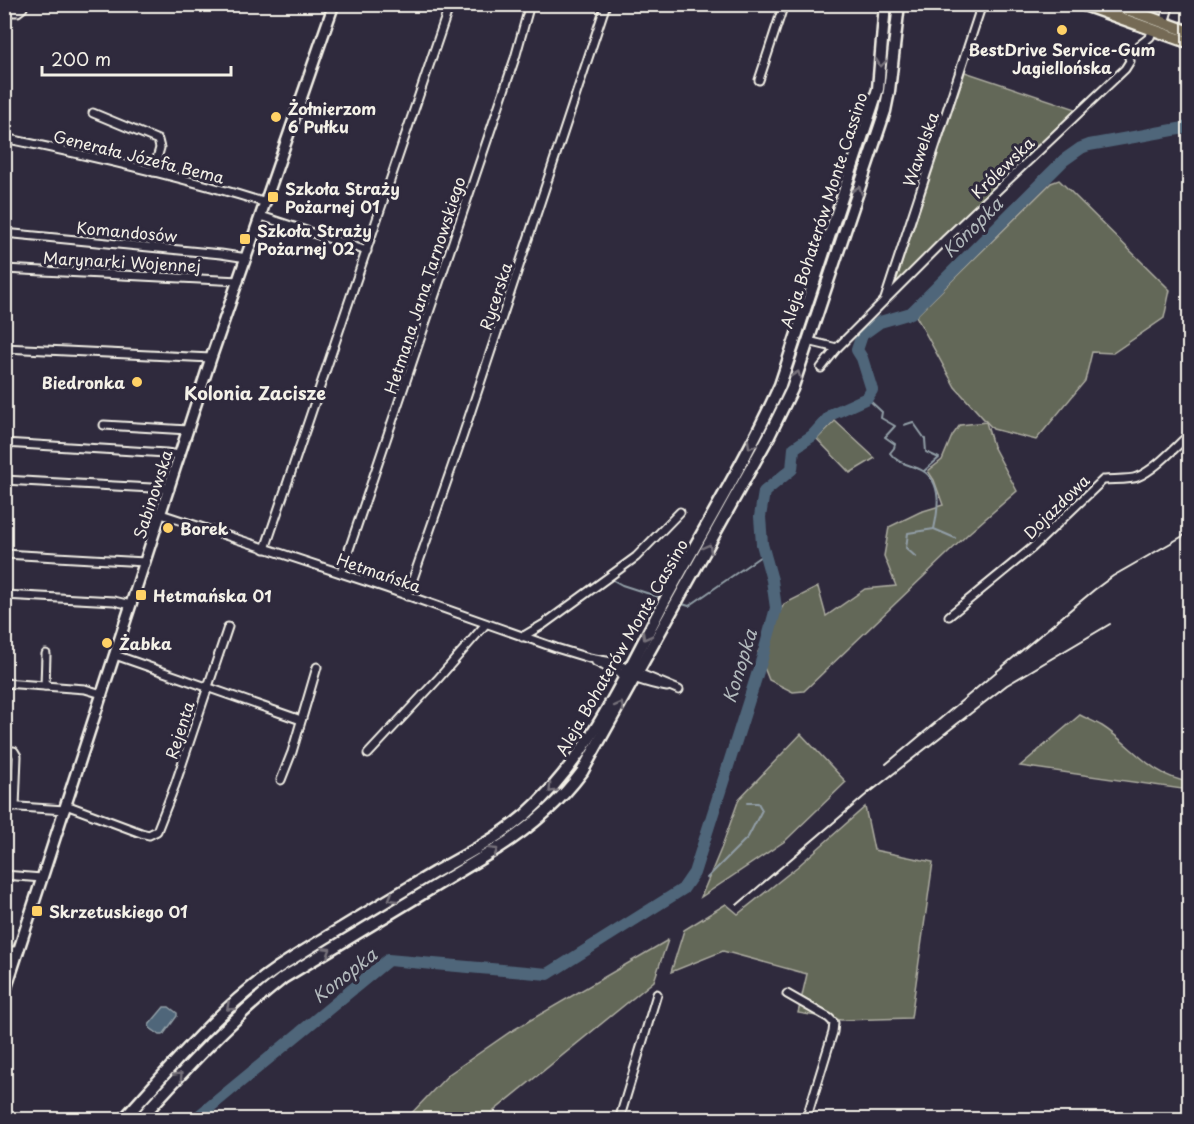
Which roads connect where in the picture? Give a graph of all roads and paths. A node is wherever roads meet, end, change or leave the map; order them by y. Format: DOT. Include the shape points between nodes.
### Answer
graph roads {
  1 [pos="23,4"];
  2 [pos="334,4"];
  3 [pos="450,4"];
  4 [pos="530,4"];
  5 [pos="606,4"];
  6 [pos="784,4"];
  7 [pos="885,4"];
  8 [pos="899,4"];
  9 [pos="982,4"];
  10 [pos="1081,4"];
  11 [pos="1113,4"];
  12 [pos="1170,4"];
  13 [pos="4,12"];
  14 [pos="1164,23"];
  15 [pos="1153,29"];
  16 [pos="1190,32"];
  17 [pos="1190,43"];
  18 [pos="759,80"];
  19 [pos="93,113"];
  20 [pos="4,138"];
  21 [pos="153,172"];
  22 [pos="266,203"];
  23 [pos="261,216"];
  24 [pos="4,233"];
  25 [pos="366,251"];
  26 [pos="247,258"];
  27 [pos="4,269"];
  28 [pos="239,281"];
  29 [pos="884,302"];
  30 [pos="808,341"];
  31 [pos="4,348"];
  32 [pos="837,348"];
  33 [pos="212,358"];
  34 [pos="821,368"];
  35 [pos="104,425"];
  36 [pos="188,430"];
  37 [pos="1190,434"];
  38 [pos="4,443"];
  39 [pos="180,455"];
  40 [pos="4,480"];
  41 [pos="170,489"];
  42 [pos="680,512"];
  43 [pos="161,514"];
  44 [pos="265,549"];
  45 [pos="4,554"];
  46 [pos="145,562"];
  47 [pos="341,573"];
  48 [pos="4,595"];
  49 [pos="407,596"];
  50 [pos="131,605"];
  51 [pos="949,616"];
  52 [pos="485,625"];
  53 [pos="228,627"];
  54 [pos="522,637"];
  55 [pos="46,654"];
  56 [pos="115,655"];
  57 [pos="317,667"];
  58 [pos="632,674"];
  59 [pos="4,683"];
  60 [pos="45,686"];
  61 [pos="208,687"];
  62 [pos="102,694"];
  63 [pos="301,720"];
  64 [pos="4,751"];
  65 [pos="368,754"];
  66 [pos="281,780"];
  67 [pos="4,806"];
  68 [pos="15,807"];
  69 [pos="65,807"];
  70 [pos="4,875"];
  71 [pos="42,878"];
  72 [pos="4,951"];
  73 [pos="19,951"];
  74 [pos="657,994"];
  75 [pos="787,994"];
  76 [pos="4,995"];
  77 [pos="123,1119"];
  78 [pos="139,1119"];
  79 [pos="619,1119"];
  80 [pos="806,1119"];
  1 -- 13 [label="street" via="18,12"];
  2 -- 22 [label="street, Sabinowska"];
  3 -- 25 [label="street"];
  4 -- 47 [label="street, Hetmana Jana Tarnowskiego"];
  5 -- 49 [label="street, Rycerska"];
  6 -- 18 [label="street"];
  7 -- 58 [label="main road, Aleja Bohaterów Monte Cassino, one-way" via="878,89 780,385 759,432 665,600"];
  30 -- 8 [label="main road, Aleja Bohaterów Monte Cassino, one-way" via="885,111"];
  9 -- 29 [label="street, Wawelska"];
  10 -- 15 [label="main road"];
  11 -- 14 [label="main road"];
  12 -- 14 [label="street"];
  14 -- 16 [label="main road"];
  15 -- 17 [label="main road"];
  15 -- 29 [label="street, Królewska" via="1150,37 1128,54 1130,61 1125,69"];
  19 -- 21 [label="street" via="158,140 160,148"];
  20 -- 21 [label="street, Generała Józefa Bema"];
  21 -- 22 [label="street, Generała Józefa Bema"];
  22 -- 23 [label="street, Sabinowska"];
  23 -- 25 [label="street"];
  23 -- 26 [label="street, Sabinowska"];
  24 -- 26 [label="street, Komandosów"];
  25 -- 44 [label="street"];
  26 -- 28 [label="street, Sabinowska"];
  27 -- 28 [label="street, Marynarki Wojennej"];
  28 -- 33 [label="street, Sabinowska"];
  29 -- 32 [label="street, Królewska"];
  30 -- 32 [label="street"];
  58 -- 30 [label="main road, Aleja Bohaterów Monte Cassino, one-way" via="678,602 773,427 792,389"];
  31 -- 33 [label="street"];
  32 -- 34 [label="street, Królewska"];
  33 -- 36 [label="street, Sabinowska"];
  35 -- 36 [label="street"];
  36 -- 39 [label="street, Sabinowska"];
  37 -- 51 [label="street, Dojazdowa" via="1135,479 1103,480 1032,548"];
  38 -- 39 [label="street"];
  39 -- 41 [label="street, Sabinowska"];
  40 -- 41 [label="street"];
  41 -- 43 [label="street, Sabinowska"];
  42 -- 54 [label="street" via="636,557"];
  43 -- 44 [label="street, Hetmańska"];
  43 -- 46 [label="street, Sabinowska"];
  44 -- 47 [label="street, Hetmańska"];
  45 -- 46 [label="street"];
  46 -- 50 [label="street, Sabinowska"];
  47 -- 49 [label="street, Hetmańska"];
  48 -- 50 [label="street"];
  49 -- 52 [label="street, Hetmańska"];
  50 -- 56 [label="street, Sabinowska"];
  52 -- 54 [label="street, Hetmańska"];
  52 -- 65 [label="street"];
  53 -- 61 [label="street, Rejenta"];
  54 -- 58 [label="street, Hetmańska" via="612,662"];
  55 -- 60 [label="street"];
  56 -- 61 [label="street"];
  56 -- 62 [label="street, Sabinowska"];
  57 -- 63 [label="street"];
  58 -- 58 [label="street, Hetmańska" via="651,684 680,690"];
  58 -- 77 [label="main road, Aleja Bohaterów Monte Cassino, one-way" via="563,777 522,818 338,930 245,993"];
  78 -- 58 [label="main road, Aleja Bohaterów Monte Cassino, one-way" via="216,1037 284,978 530,827 582,772"];
  59 -- 60 [label="street"];
  60 -- 62 [label="street"];
  61 -- 63 [label="street"];
  61 -- 69 [label="street, Rejenta" via="160,828 154,834"];
  62 -- 69 [label="street, Sabinowska"];
  63 -- 66 [label="street"];
  64 -- 68 [label="street" via="14,751 17,756"];
  67 -- 68 [label="street"];
  68 -- 69 [label="street"];
  69 -- 71 [label="street, Sabinowska"];
  70 -- 71 [label="street"];
  71 -- 73 [label="street, Sabinowska"];
  72 -- 73 [label="street"];
  73 -- 76 [label="street, Sabinowska"];
  74 -- 79 [label="street"];
  75 -- 80 [label="street" via="834,1023"];
}
